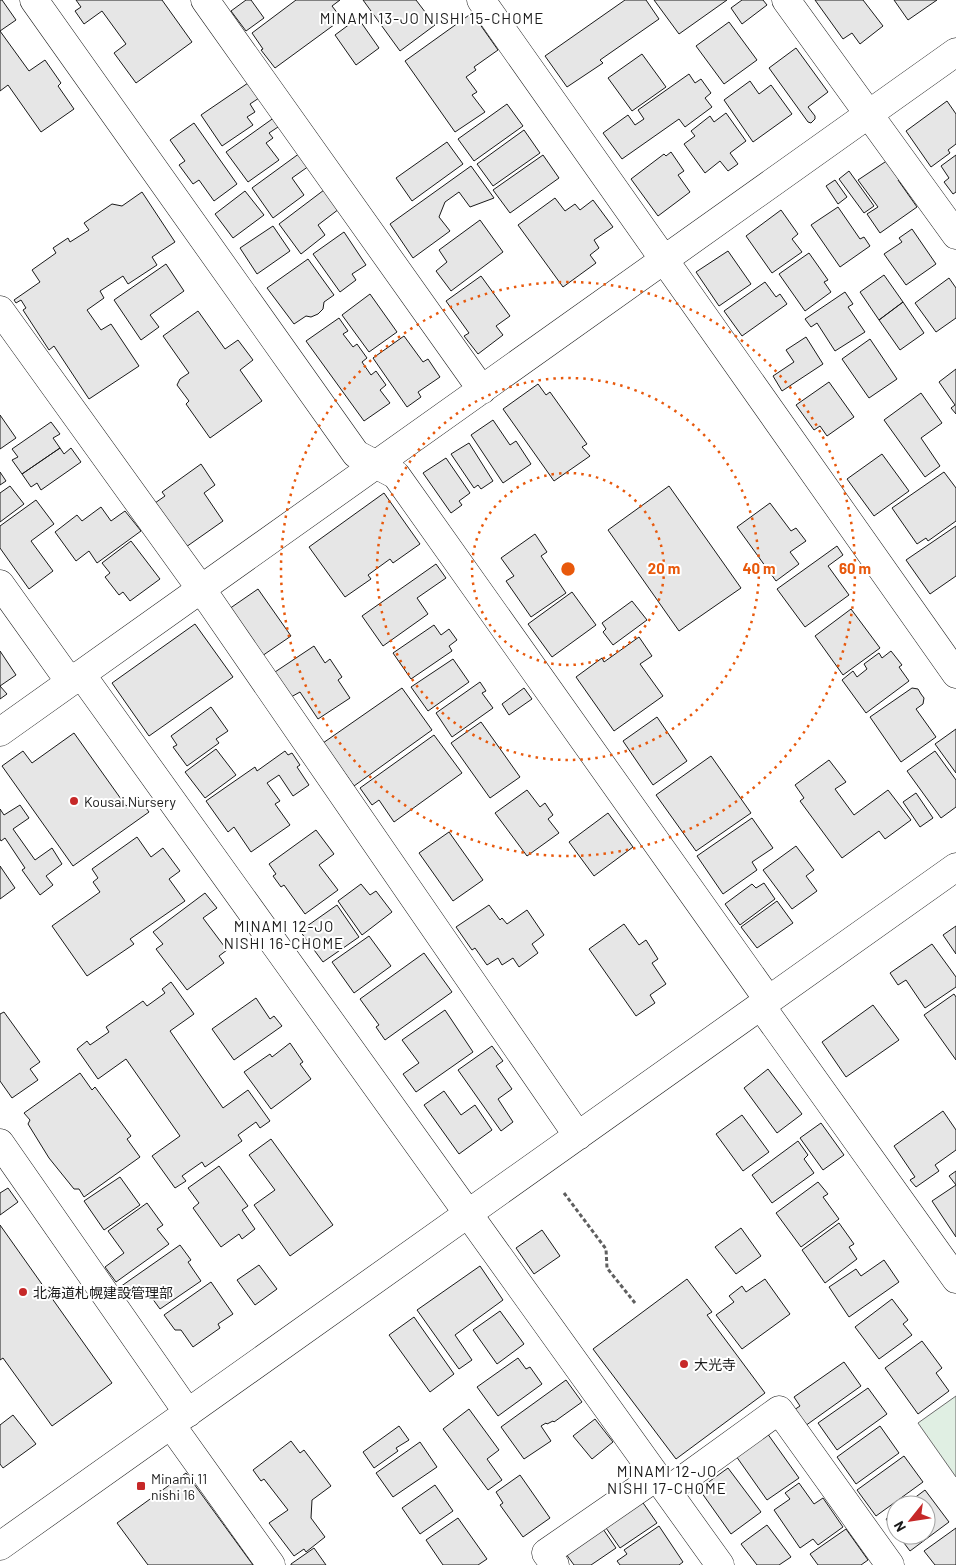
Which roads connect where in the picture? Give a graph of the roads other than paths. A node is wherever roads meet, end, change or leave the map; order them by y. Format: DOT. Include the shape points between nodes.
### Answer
graph roads {
  1 [pos="34,0"];
  2 [pos="205,0"];
  3 [pos="481,0"];
  4 [pos="786,0"];
  5 [pos="956,52"];
  6 [pos="869,114"];
  7 [pos="956,236"];
  8 [pos="664,260"];
  9 [pos="0,310"];
  10 [pos="482,390"];
  11 [pos="377,464"];
  12 [pos="0,584"];
  13 [pos="201,589"];
  14 [pos="956,674"];
  15 [pos="75,678"];
  16 [pos="0,732"];
  17 [pos="956,868"];
  18 [pos="765,1004"];
  19 [pos="578,1136"];
  20 [pos="0,1143"];
  21 [pos="468,1214"];
  22 [pos="956,1279"];
  23 [pos="179,1419"];
  24 [pos="661,1484"];
  25 [pos="0,1546"];
  26 [pos="271,1565"];
  27 [pos="555,1565"];
  28 [pos="720,1565"];
  29 [pos="890,1565"];
  1 -- 11 [label="street" via="356,454"];
  2 -- 10 [label="street"];
  3 -- 8 [label="street"];
  4 -- 6 [label="street"];
  5 -- 6 [label="street"];
  6 -- 7 [label="street"];
  6 -- 8 [label="street"];
  8 -- 10 [label="street"];
  8 -- 14 [label="street"];
  9 -- 13 [label="street"];
  10 -- 11 [label="street"];
  11 -- 13 [label="street"];
  11 -- 18 [label="street" via="396,474"];
  12 -- 15 [label="street"];
  13 -- 15 [label="street"];
  13 -- 19 [label="street"];
  15 -- 16 [label="street"];
  15 -- 21 [label="street"];
  17 -- 18 [label="street"];
  18 -- 19 [label="street"];
  18 -- 22 [label="street"];
  19 -- 21 [label="street"];
  20 -- 23 [label="street"];
  21 -- 23 [label="street"];
  21 -- 24 [label="street"];
  23 -- 25 [label="street"];
  23 -- 26 [label="street"];
  24 -- 27 [label="street" via="546,1552"];
  24 -- 28 [label="street"];
  24 -- 29 [label="street" via="779,1410"];
}
